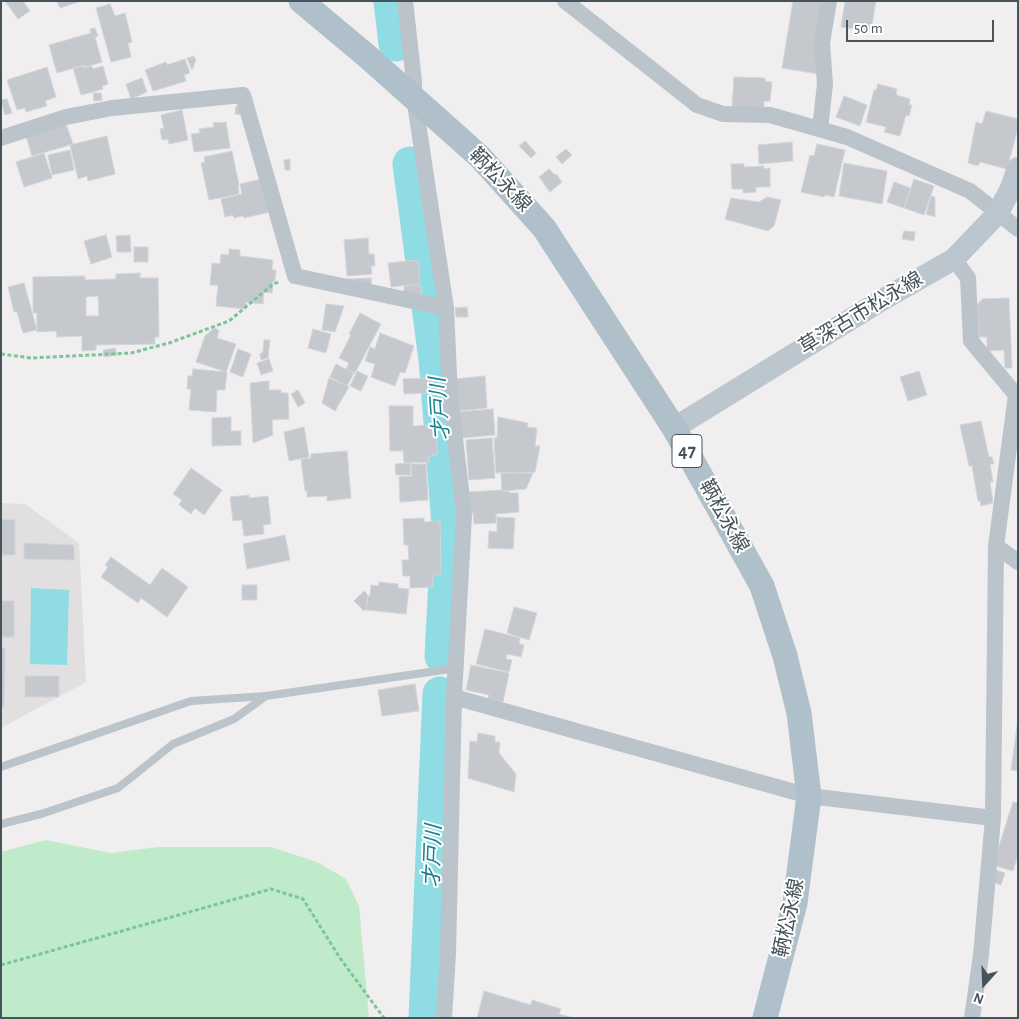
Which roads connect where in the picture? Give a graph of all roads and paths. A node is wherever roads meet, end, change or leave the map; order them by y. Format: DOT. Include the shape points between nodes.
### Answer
graph roads {
  1 [pos="301,1"];
  2 [pos="405,1"];
  3 [pos="566,1"];
  4 [pos="829,1"];
  5 [pos="414,97"];
  6 [pos="820,129"];
  7 [pos="1,138"];
  8 [pos="1018,168"];
  9 [pos="998,213"];
  10 [pos="1018,229"];
  11 [pos="954,259"];
  12 [pos="296,276"];
  13 [pos="446,308"];
  14 [pos="1,354"];
  15 [pos="674,428"];
  16 [pos="996,546"];
  17 [pos="1018,562"];
  18 [pos="457,668"];
  19 [pos="266,696"];
  20 [pos="454,697"];
  21 [pos="1,767"];
  22 [pos="809,796"];
  23 [pos="993,818"];
  24 [pos="1,824"];
  25 [pos="1,965"];
  26 [pos="384,1018"];
  27 [pos="444,1018"];
  28 [pos="765,1018"];
  29 [pos="972,1018"];
  1 -- 5 [label="main road, 鞆松永線 / 47"];
  2 -- 5 [label="street"];
  3 -- 6 [label="street" via="697,105 723,114 770,115"];
  4 -- 6 [label="street" via="822,43 825,84"];
  5 -- 13 [label="street"];
  5 -- 15 [label="main road, 鞆松永線 / 47" via="480,157 544,228"];
  6 -- 9 [label="street" via="847,137 970,191"];
  7 -- 12 [label="street" via="66,117 112,108 243,95"];
  8 -- 9 [label="main road, 草深古市松永線"];
  9 -- 10 [label="street"];
  9 -- 11 [label="main road, 草深古市松永線"];
  11 -- 15 [label="main road, 草深古市松永線"];
  11 -- 16 [label="street" via="968,278 971,341 1016,396"];
  12 -- 13 [label="street"];
  12 -- 14 [label="path" via="272,285 229,321 132,353 32,358"];
  13 -- 18 [label="street" via="450,396 464,515"];
  15 -- 22 [label="main road, 鞆松永線 / 47" via="762,586 785,656 799,713"];
  16 -- 17 [label="street"];
  16 -- 23 [label="street"];
  18 -- 19 [label="lane"];
  18 -- 20 [label="street"];
  19 -- 21 [label="lane" via="191,701"];
  19 -- 24 [label="lane" via="234,719 174,744 118,788"];
  20 -- 22 [label="street"];
  20 -- 27 [label="street"];
  22 -- 23 [label="street"];
  22 -- 28 [label="main road, 鞆松永線 / 47" via="795,904"];
  23 -- 29 [label="street"];
  25 -- 26 [label="path" via="271,889 303,899 340,958"];
}
